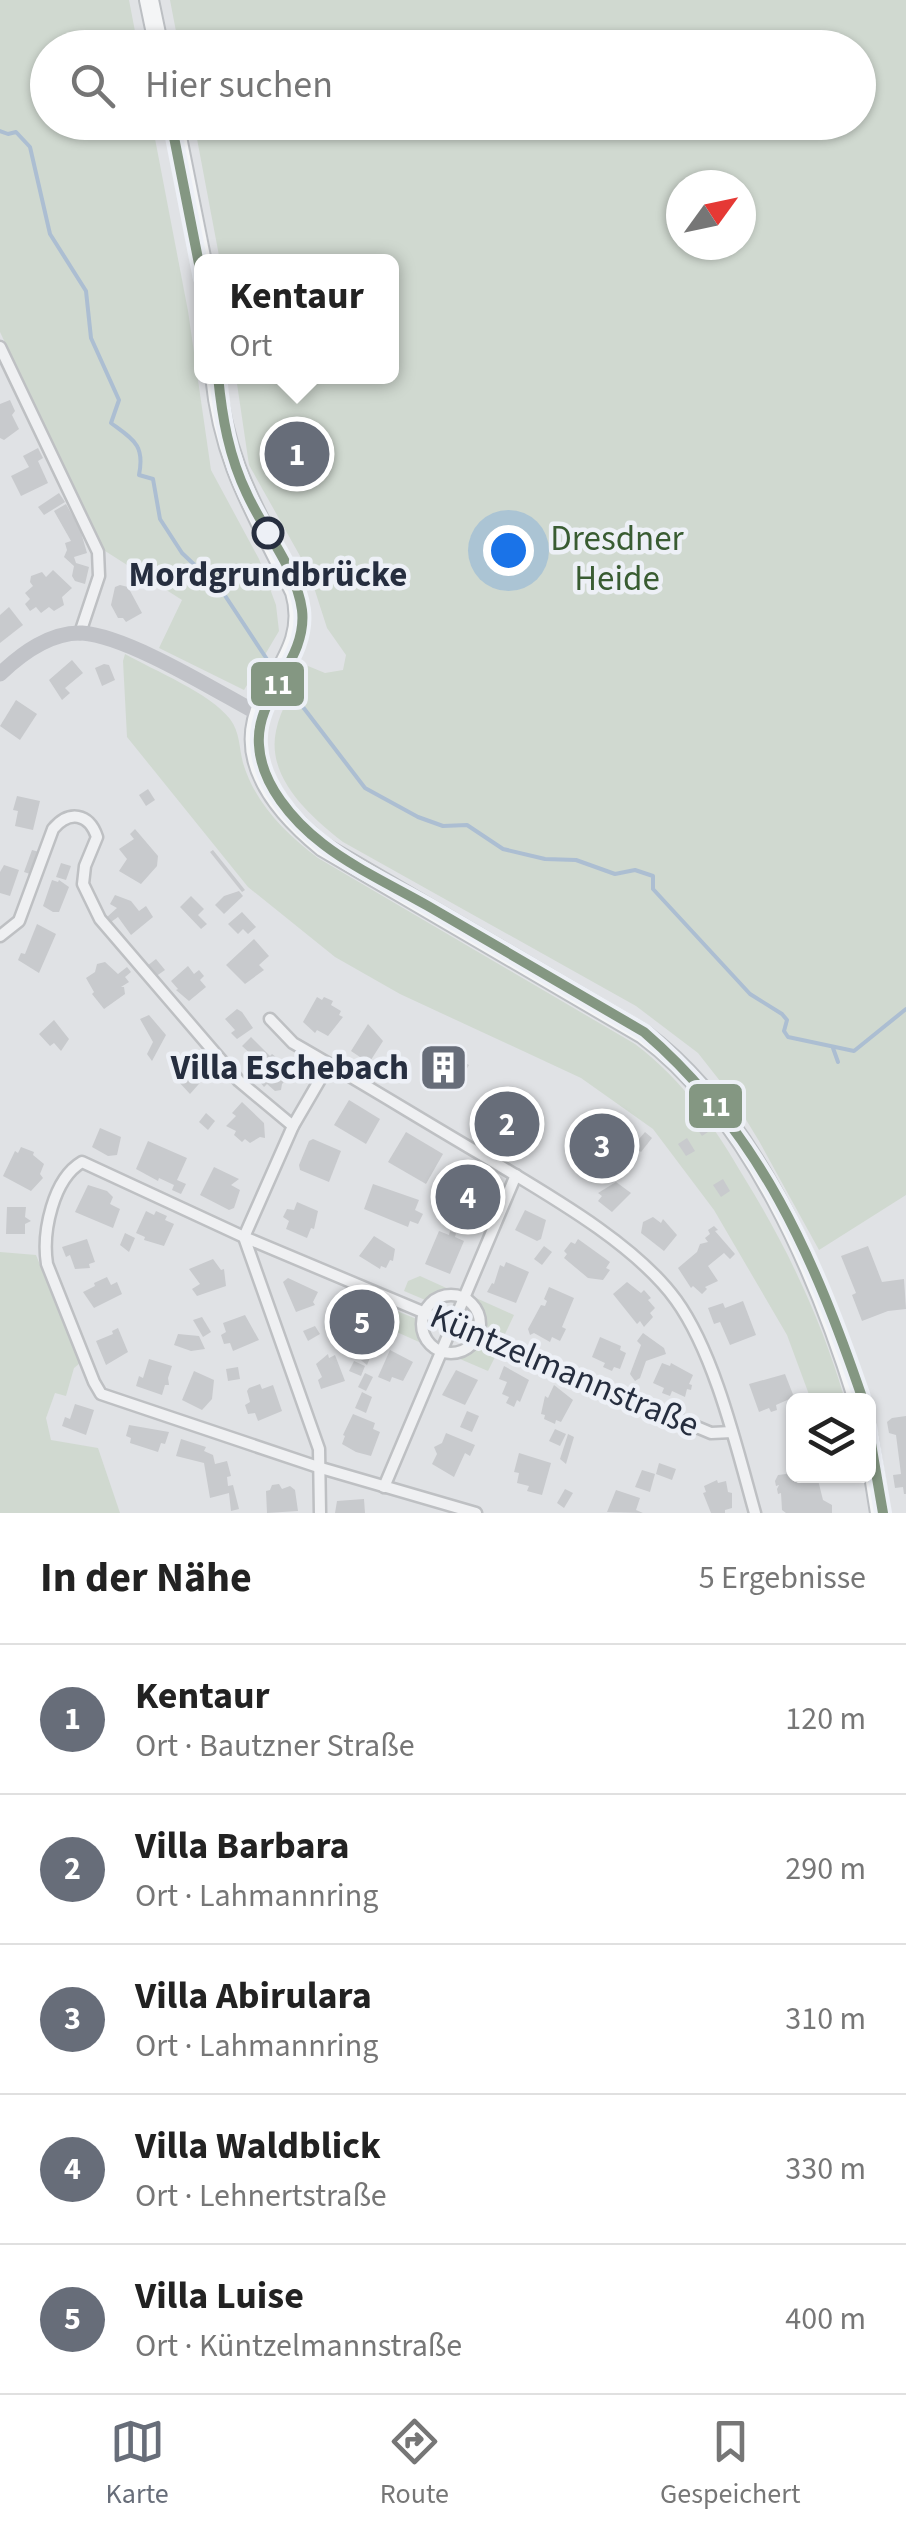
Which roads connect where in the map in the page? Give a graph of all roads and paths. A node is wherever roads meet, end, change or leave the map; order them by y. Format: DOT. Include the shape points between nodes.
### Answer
graph roads {
  1 [pos="150,0"];
  2 [pos="156,30"];
  3 [pos="178,140"];
  4 [pos="200,254"];
  5 [pos="0,347"];
  6 [pos="217,384"];
  7 [pos="80,633"];
  8 [pos="0,674"];
  9 [pos="261,708"];
  10 [pos="0,936"];
  11 [pos="270,1019"];
  12 [pos="329,1064"];
  13 [pos="293,1126"];
  14 [pos="516,1175"];
  15 [pos="244,1238"];
  16 [pos="463,1297"];
  17 [pos="424,1311"];
  18 [pos="453,1324"];
  19 [pos="479,1336"];
  20 [pos="441,1352"];
  21 [pos="856,1393"];
  22 [pos="732,1432"];
  23 [pos="320,1468"];
  24 [pos="875,1483"];
  25 [pos="384,1487"];
  26 [pos="320,1513"];
  27 [pos="476,1513"];
  28 [pos="755,1513"];
  29 [pos="880,1513"];
  1 -- 2 [label="main road"];
  3 -- 4 [label="main road"];
  5 -- 7 [label="street" via="98,552 99,576"];
  6 -- 9 [label="main road" via="244,493 297,600 293,650"];
  7 -- 8 [label="street" via="38,645"];
  7 -- 9 [label="street" via="114,641"];
  9 -- 21 [label="main road" via="254,742 263,777 304,832 643,1034 702,1087 799,1246"];
  10 -- 13 [label="street" via="18,921 54,830 64,818 82,816 97,837 83,884 100,919 239,1082"];
  11 -- 12 [label="street" via="293,1043"];
  12 -- 13 [label="street"];
  12 -- 14 [label="street"];
  13 -- 15 [label="street"];
  14 -- 16 [label="street"];
  14 -- 22 [label="street" via="602,1232 677,1300"];
  15 -- 17 [label="street, Küntzelmannstraße"];
  15 -- 23 [label="street" via="319,1449"];
  15 -- 23 [label="street, Küntzelmannstraße" via="82,1162 70,1169 46,1221 44,1244 102,1394"];
  16 -- 17 [label="street" via="445,1295"];
  16 -- 18 [label="street"];
  16 -- 19 [label="street" via="479,1313"];
  17 -- 18 [label="street, Küntzelmannstraße"];
  17 -- 20 [label="street" via="422,1330"];
  18 -- 19 [label="street, Küntzelmannstraße"];
  18 -- 20 [label="street"];
  19 -- 20 [label="street" via="463,1352"];
  19 -- 22 [label="street, Küntzelmannstraße" via="711,1433"];
  20 -- 25 [label="street"];
  22 -- 28 [label="street"];
  23 -- 25 [label="street"];
  23 -- 26 [label="street"];
  24 -- 29 [label="main road"];
  25 -- 27 [label="street"];
}
